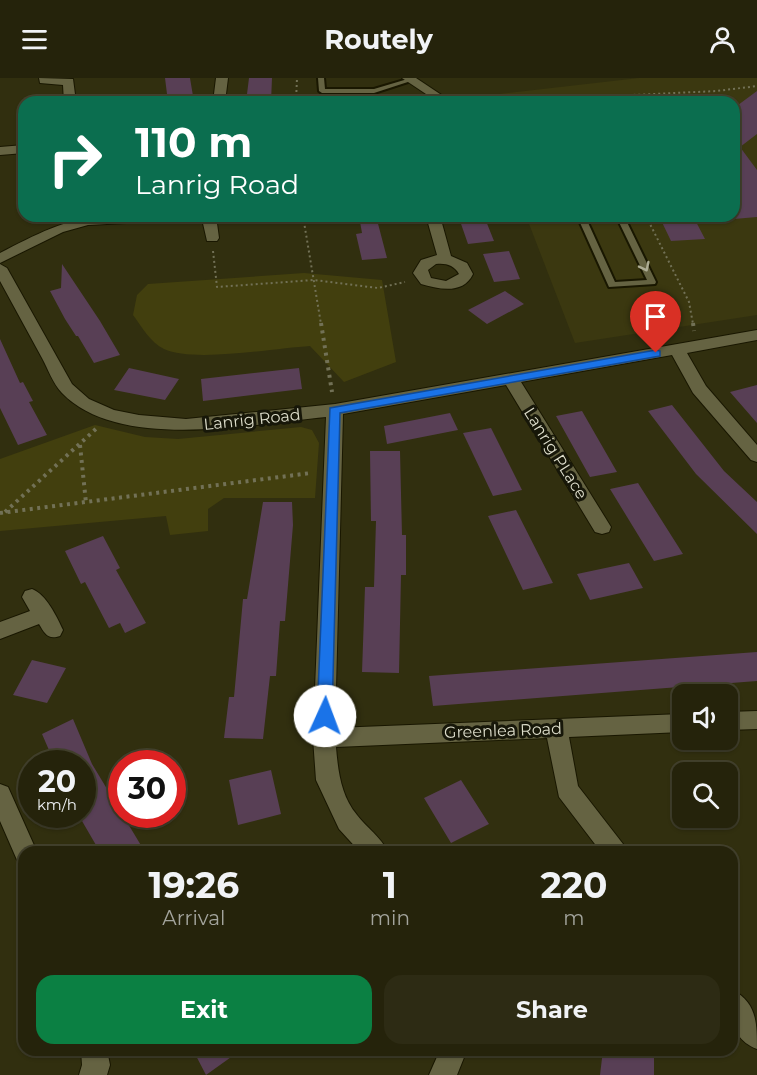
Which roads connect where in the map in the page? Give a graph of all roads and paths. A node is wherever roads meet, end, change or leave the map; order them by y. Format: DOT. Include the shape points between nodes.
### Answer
graph roads {
  1 [pos="82,78"];
  2 [pos="222,78"];
  3 [pos="297,78"];
  4 [pos="321,78"];
  5 [pos="410,79"];
  6 [pos="44,80"];
  7 [pos="69,82"];
  8 [pos="757,86"];
  9 [pos="70,96"];
  10 [pos="220,96"];
  11 [pos="296,96"];
  12 [pos="437,96"];
  13 [pos="603,96"];
  14 [pos="18,150"];
  15 [pos="0,151"];
  16 [pos="84,222"];
  17 [pos="209,222"];
  18 [pos="304,222"];
  19 [pos="435,222"];
  20 [pos="584,222"];
  21 [pos="623,222"];
  22 [pos="649,222"];
  23 [pos="212,238"];
  24 [pos="0,259"];
  25 [pos="445,259"];
  26 [pos="0,268"];
  27 [pos="422,277"];
  28 [pos="314,280"];
  29 [pos="757,335"];
  30 [pos="696,346"];
  31 [pos="677,349"];
  32 [pos="511,379"];
  33 [pos="334,410"];
  34 [pos="110,415"];
  35 [pos="80,445"];
  36 [pos="757,456"];
  37 [pos="333,470"];
  38 [pos="86,503"];
  39 [pos="2,513"];
  40 [pos="602,527"];
  41 [pos="32,597"];
  42 [pos="0,631"];
  43 [pos="757,720"];
  44 [pos="738,721"];
  45 [pos="672,723"];
  46 [pos="556,728"];
  47 [pos="324,738"];
  48 [pos="0,794"];
  49 [pos="22,846"];
  50 [pos="370,846"];
  51 [pos="610,846"];
  52 [pos="738,1011"];
  53 [pos="757,1036"];
  54 [pos="95,1056"];
  55 [pos="451,1056"];
  56 [pos="93,1075"];
  57 [pos="443,1075"];
  1 -- 7 [label="street"];
  2 -- 10 [label="street"];
  3 -- 11 [label="path"];
  4 -- 5 [label="lane" via="322,91 374,91"];
  5 -- 12 [label="street"];
  6 -- 7 [label="street"];
  7 -- 9 [label="street"];
  8 -- 13 [label="path" via="717,92"];
  14 -- 15 [label="street"];
  16 -- 24 [label="street" via="58,229"];
  17 -- 23 [label="street"];
  18 -- 28 [label="path"];
  19 -- 25 [label="street"];
  21 -- 20 [label="lane, one-way" via="652,282 612,285"];
  22 -- 30 [label="path" via="689,302"];
  23 -- 28 [label="path" via="217,287"];
  25 -- 27 [label="street" via="424,264"];
  25 -- 27 [label="street" via="462,266 466,274 460,282 440,286"];
  26 -- 34 [label="street, Lanrig Road" via="66,387 83,403"];
  27 -- 28 [label="path" via="378,288"];
  28 -- 33 [label="path"];
  29 -- 30 [label="street, Lanrig Road"];
  30 -- 31 [label="street, Lanrig Road"];
  31 -- 32 [label="street, Lanrig Road"];
  31 -- 36 [label="street" via="699,389"];
  32 -- 33 [label="street, Lanrig Road"];
  32 -- 40 [label="street, Lanrig PLace"];
  33 -- 34 [label="street, Lanrig Road" via="186,425"];
  33 -- 37 [label="street"];
  34 -- 35 [label="path"];
  35 -- 38 [label="path"];
  35 -- 39 [label="path"];
  37 -- 38 [label="path"];
  37 -- 47 [label="street"];
  38 -- 39 [label="path"];
  41 -- 42 [label="street" via="48,622"];
  43 -- 44 [label="street"];
  45 -- 46 [label="street, Greenlea Road"];
  46 -- 47 [label="street, Greenlea Road"];
  46 -- 51 [label="street" via="567,790"];
  47 -- 50 [label="street" via="327,780 347,821"];
  48 -- 49 [label="street"];
  52 -- 53 [label="street"];
  54 -- 56 [label="street"];
  55 -- 57 [label="street"];
}
